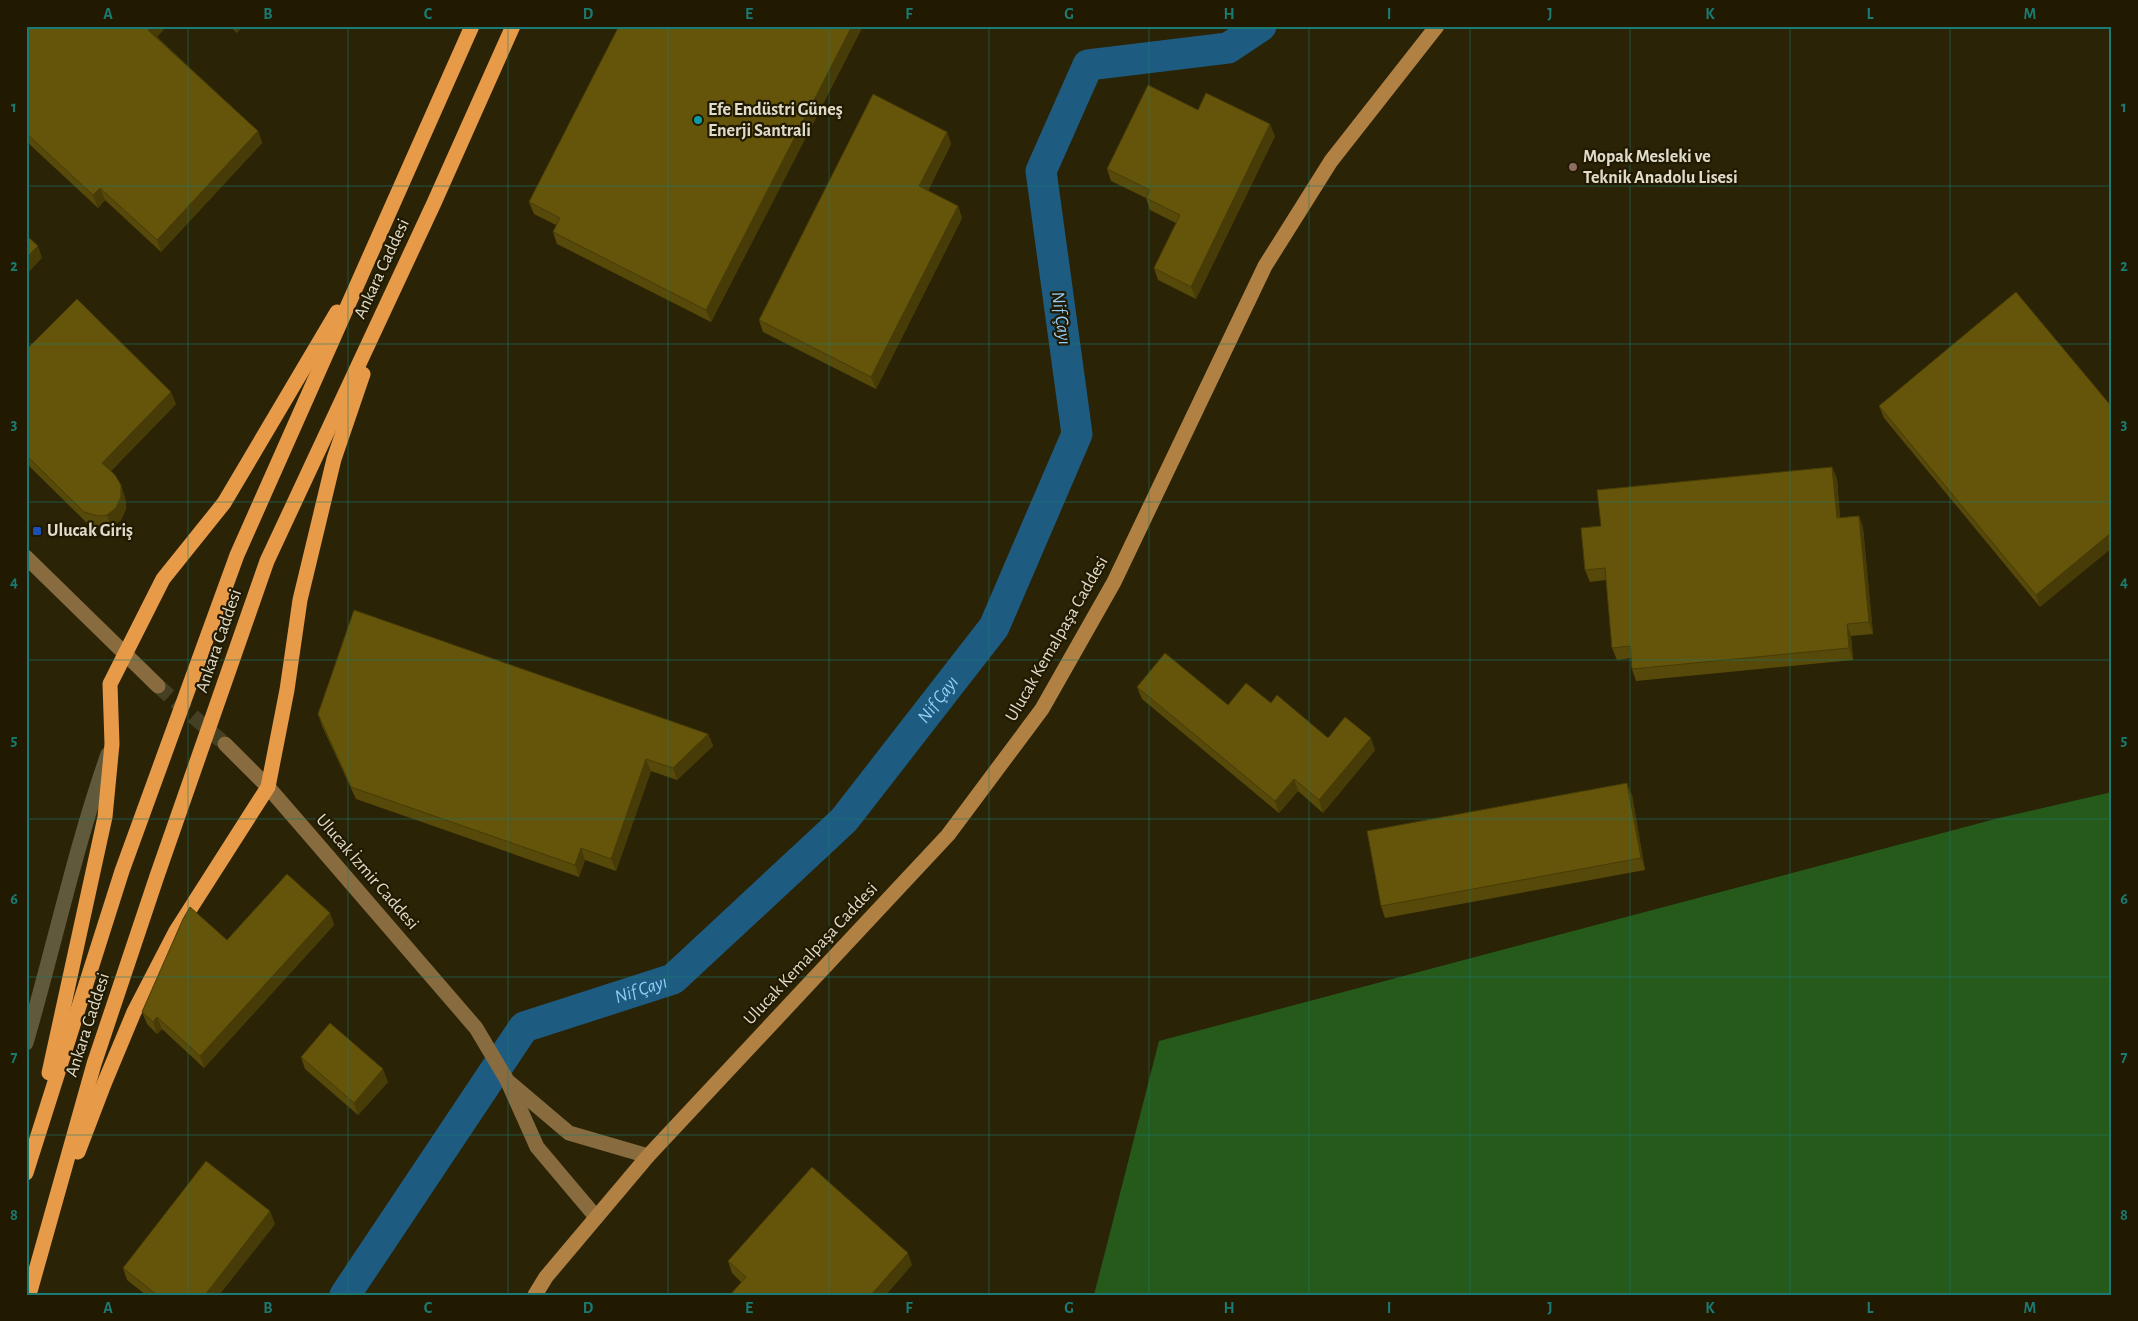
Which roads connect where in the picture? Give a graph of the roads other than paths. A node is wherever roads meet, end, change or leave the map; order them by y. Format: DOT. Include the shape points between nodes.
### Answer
graph roads {
  1 [pos="472,26"];
  2 [pos="513,26"];
  3 [pos="1437,26"];
  4 [pos="374,248"];
  5 [pos="390,296"];
  6 [pos="26,557"];
  7 [pos="126,655"];
  8 [pos="158,686"];
  9 [pos="112,744"];
  10 [pos="225,744"];
  11 [pos="268,787"];
  12 [pos="26,1043"];
  13 [pos="507,1080"];
  14 [pos="648,1156"];
  15 [pos="27,1170"];
  16 [pos="596,1217"];
  17 [pos="40,1254"];
  18 [pos="29,1295"];
  19 [pos="535,1295"];
  1 -- 4 [label="highway, Ankara Caddesi"];
  2 -- 5 [label="highway, Ankara Caddesi"];
  3 -- 14 [label="main road, Ulucak Kemalpaşa Caddesi" via="1331,161 1264,266 1114,582 1042,709 948,835"];
  4 -- 7 [label="highway" via="224,503 164,579"];
  4 -- 15 [label="highway, Ankara Caddesi" via="237,555 122,871"];
  5 -- 11 [label="highway" via="334,459 300,600"];
  5 -- 17 [label="highway, Ankara Caddesi" via="267,561 94,1064"];
  6 -- 7 [label="street"];
  7 -- 8 [label="street"];
  7 -- 9 [label="highway" via="110,684"];
  9 -- 12 [label="street" via="93,796"];
  9 -- 15 [label="highway" via="105,816"];
  10 -- 11 [label="street, Ulucak İzmir Caddesi"];
  11 -- 13 [label="street, Ulucak İzmir Caddesi" via="476,1028"];
  11 -- 17 [label="highway" via="176,931 134,1012"];
  13 -- 14 [label="street" via="569,1133"];
  13 -- 16 [label="street" via="538,1148"];
  14 -- 16 [label="main road, Ulucak Kemalpaşa Caddesi"];
  16 -- 19 [label="main road, Ulucak Kemalpaşa Caddesi"];
  17 -- 18 [label="highway, Ankara Caddesi"];
}
